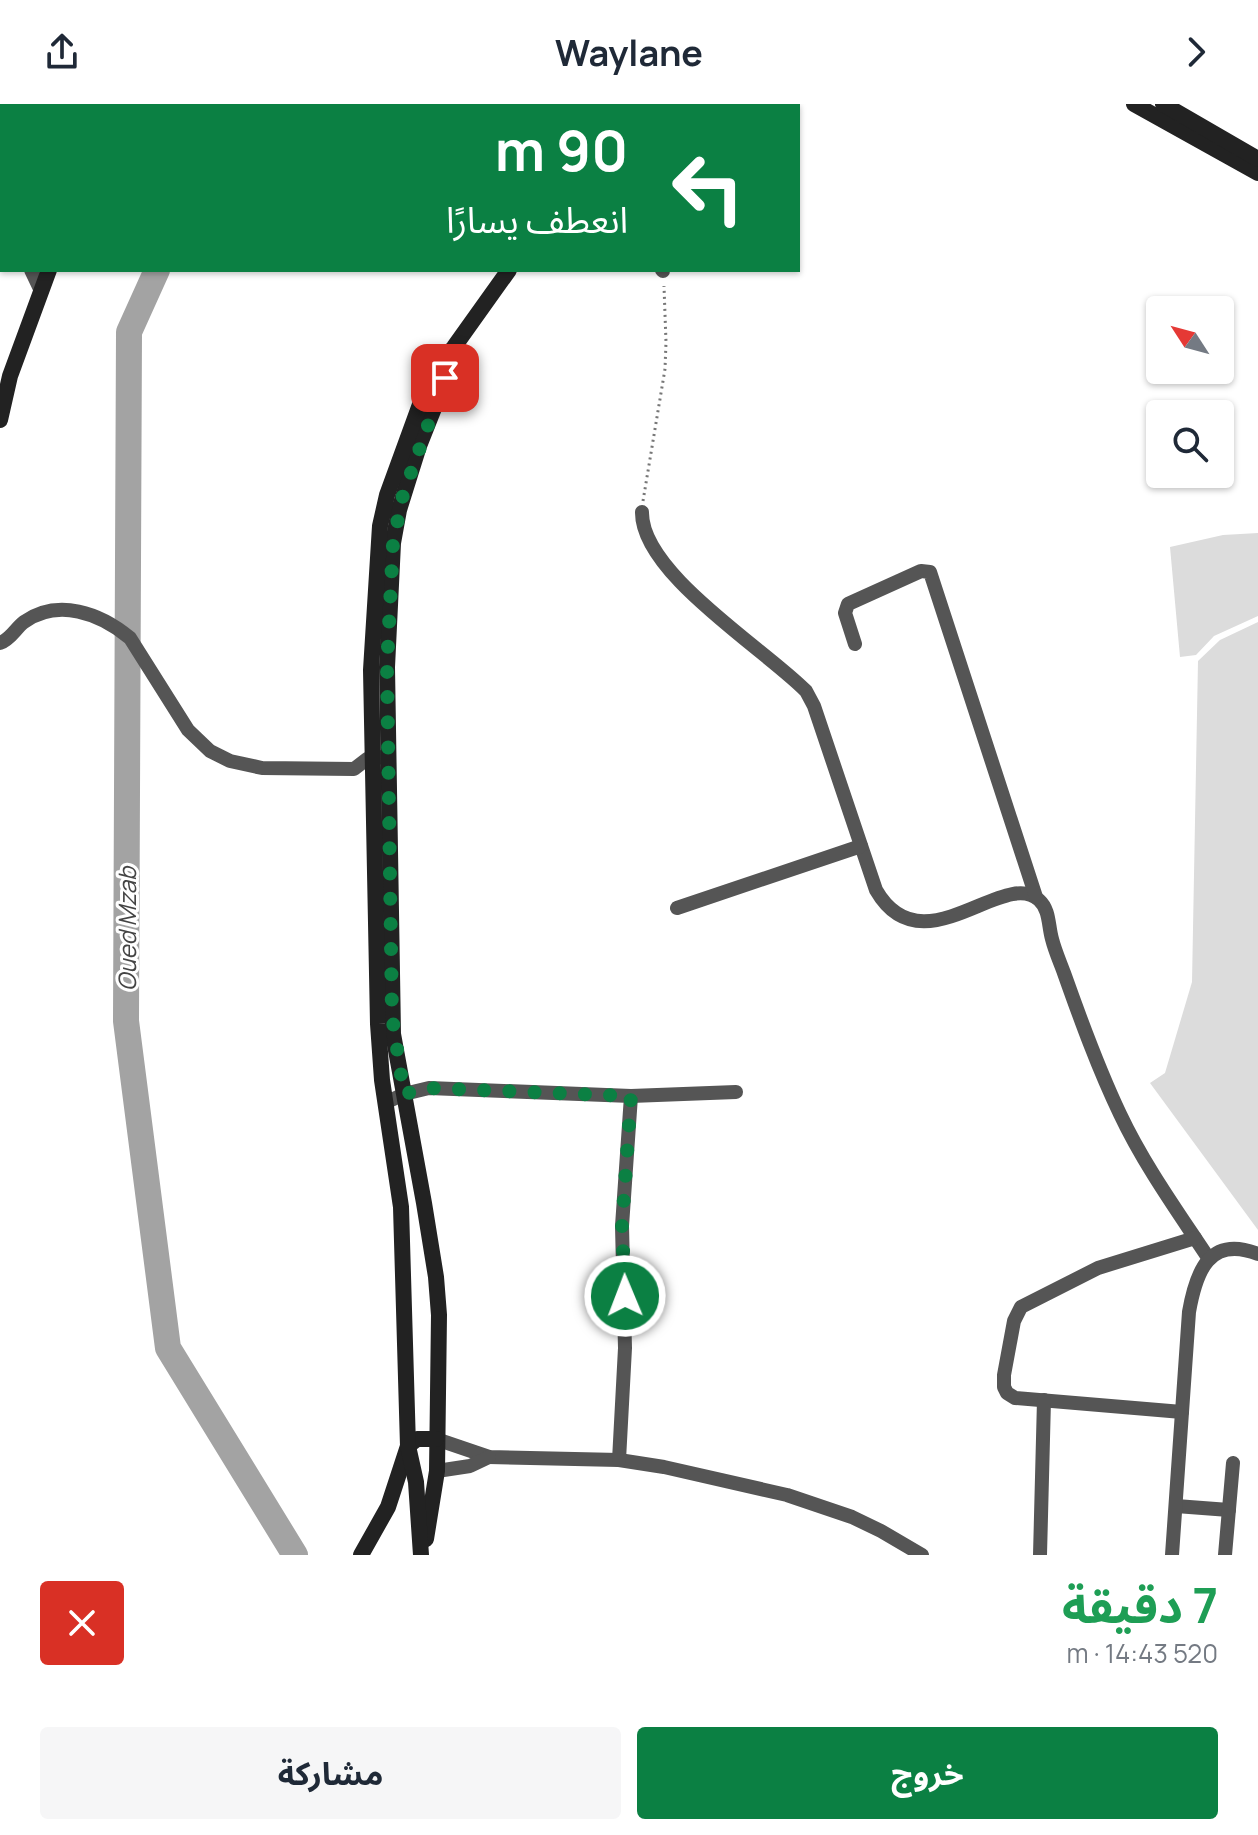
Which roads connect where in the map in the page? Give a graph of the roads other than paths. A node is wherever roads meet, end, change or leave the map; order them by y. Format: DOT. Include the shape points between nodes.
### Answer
graph roads {
  1 [pos="1134,104"];
  2 [pos="1163,104"];
  3 [pos="1258,159"];
  4 [pos="1258,173"];
  5 [pos="32,272"];
  6 [pos="48,272"];
  7 [pos="508,272"];
  8 [pos="41,291"];
  9 [pos="5,376"];
  10 [pos="0,420"];
  11 [pos="642,512"];
  12 [pos="0,643"];
  13 [pos="855,644"];
  14 [pos="380,757"];
  15 [pos="354,769"];
  16 [pos="381,780"];
  17 [pos="861,846"];
  18 [pos="1036,897"];
  19 [pos="677,908"];
  20 [pos="736,1092"];
  21 [pos="404,1094"];
  22 [pos="631,1096"];
  23 [pos="385,1103"];
  24 [pos="424,1203"];
  25 [pos="401,1207"];
  26 [pos="1195,1238"];
  27 [pos="1258,1254"];
  28 [pos="1209,1259"];
  29 [pos="1044,1400"];
  30 [pos="1182,1412"];
  31 [pos="436,1439"];
  32 [pos="408,1446"];
  33 [pos="489,1457"];
  34 [pos="619,1460"];
  35 [pos="1233,1463"];
  36 [pos="437,1471"];
  37 [pos="416,1482"];
  38 [pos="1176,1506"];
  39 [pos="1229,1510"];
  40 [pos="385,1512"];
  41 [pos="361,1555"];
  42 [pos="422,1555"];
  43 [pos="922,1555"];
  44 [pos="1040,1555"];
  45 [pos="1172,1555"];
  46 [pos="1225,1555"];
  1 -- 4 [label="main road"];
  2 -- 3 [label="main road"];
  5 -- 8 [label="street"];
  6 -- 8 [label="main road"];
  7 -- 14 [label="main road" via="426,384 387,495 380,526 371,670"];
  8 -- 9 [label="main road"];
  9 -- 10 [label="main road"];
  11 -- 17 [label="street" via="650,544 679,579 806,691"];
  12 -- 15 [label="street" via="21,624 50,610 79,612 130,638 175,713 210,751 262,768"];
  13 -- 18 [label="street" via="845,613 848,604 921,571 930,572"];
  14 -- 15 [label="street"];
  14 -- 16 [label="main road"];
  15 -- 16 [label="street"];
  16 -- 21 [label="main road" via="393,1025"];
  16 -- 23 [label="main road" via="378,1024"];
  17 -- 18 [label="street" via="882,900 889,909 918,921 945,918 1019,892"];
  17 -- 19 [label="street"];
  18 -- 26 [label="street" via="1048,914 1081,1021 1122,1117"];
  20 -- 22 [label="street"];
  21 -- 22 [label="street" via="429,1088"];
  21 -- 23 [label="street"];
  21 -- 24 [label="main road"];
  22 -- 34 [label="street" via="622,1226 625,1348"];
  23 -- 25 [label="main road"];
  24 -- 25 [label="main road"];
  24 -- 31 [label="main road" via="438,1295"];
  25 -- 32 [label="main road"];
  26 -- 28 [label="street"];
  26 -- 29 [label="street" via="1098,1268 1021,1307 1004,1387 1015,1398"];
  27 -- 28 [label="street" via="1230,1249"];
  28 -- 30 [label="street" via="1197,1275 1189,1312"];
  29 -- 30 [label="street"];
  29 -- 44 [label="street"];
  30 -- 38 [label="street"];
  31 -- 32 [label="main road" via="417,1439"];
  31 -- 33 [label="street"];
  31 -- 36 [label="main road"];
  32 -- 37 [label="main road"];
  32 -- 40 [label="main road"];
  33 -- 34 [label="street"];
  33 -- 36 [label="street"];
  34 -- 43 [label="street" via="822,1505"];
  35 -- 39 [label="street"];
  36 -- 37 [label="main road"];
  36 -- 42 [label="main road"];
  37 -- 40 [label="main road"];
  37 -- 42 [label="main road"];
  38 -- 39 [label="street"];
  38 -- 45 [label="street"];
  39 -- 46 [label="street"];
  40 -- 41 [label="main road"];
}
